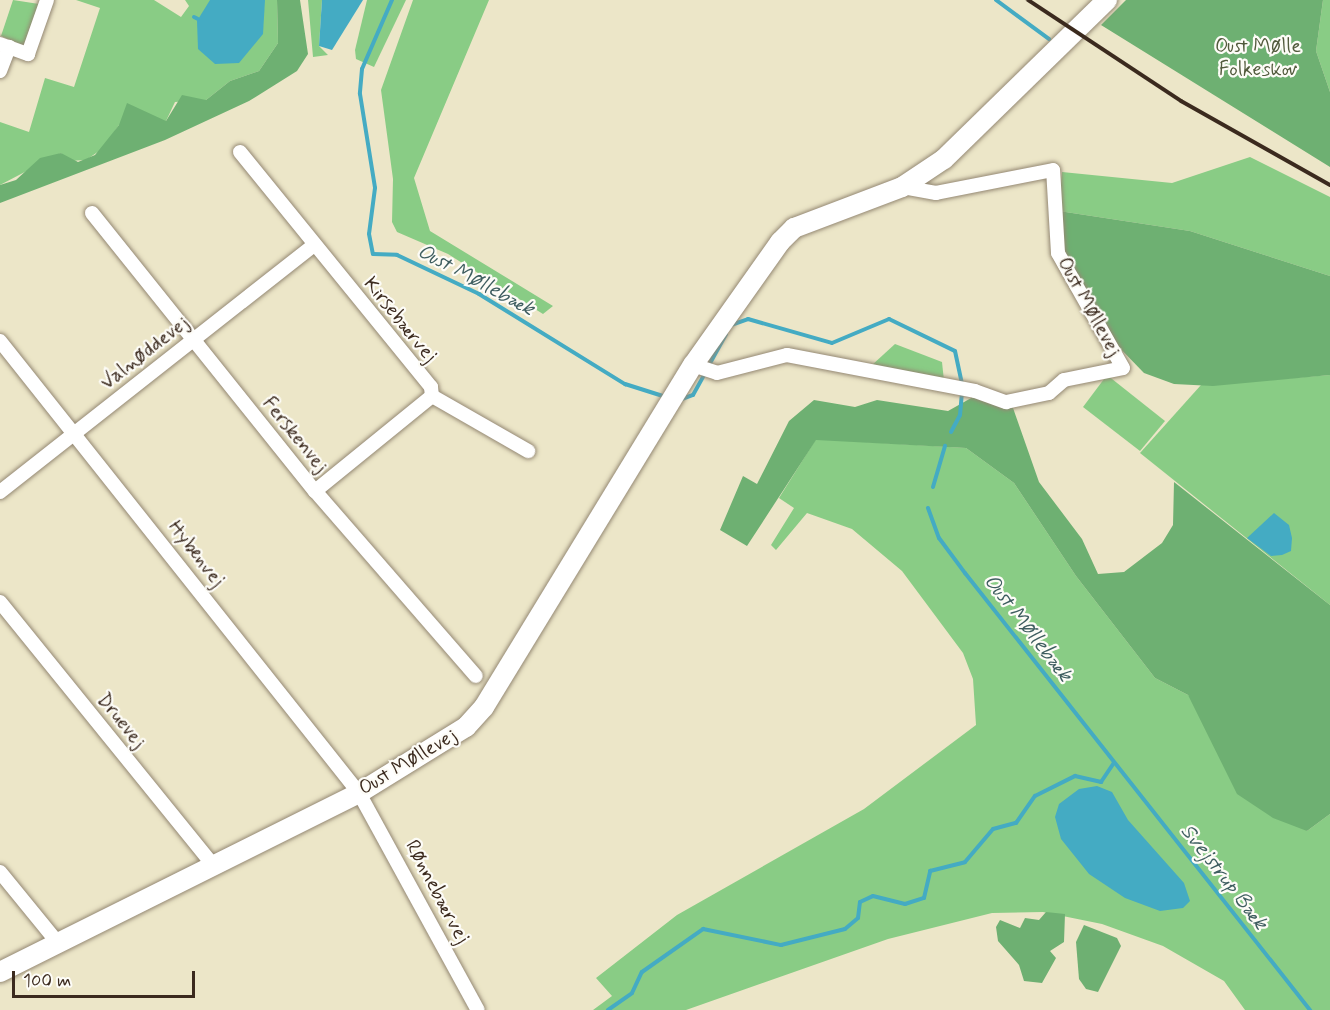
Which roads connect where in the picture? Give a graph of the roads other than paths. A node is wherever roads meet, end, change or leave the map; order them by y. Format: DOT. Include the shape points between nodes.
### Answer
graph roads {
  1 [pos="47,0"];
  2 [pos="1107,0"];
  3 [pos="4,45"];
  4 [pos="0,71"];
  5 [pos="240,153"];
  6 [pos="903,187"];
  7 [pos="92,213"];
  8 [pos="314,245"];
  9 [pos="193,340"];
  10 [pos="0,341"];
  11 [pos="693,365"];
  12 [pos="432,396"];
  13 [pos="76,432"];
  14 [pos="528,450"];
  15 [pos="315,491"];
  16 [pos="0,492"];
  17 [pos="0,602"];
  18 [pos="476,676"];
  19 [pos="359,793"];
  20 [pos="213,865"];
  21 [pos="0,872"];
  22 [pos="58,943"];
  23 [pos="0,972"];
  24 [pos="478,1010"];
  1 -- 3 [label="street" via="28,54"];
  2 -- 6 [label="street, Oust Møllevej" via="944,159"];
  3 -- 4 [label="street"];
  5 -- 8 [label="street, Kirsebærvej"];
  6 -- 11 [label="street, Oust Møllevej" via="794,228"];
  6 -- 11 [label="street, Oust Møllevej" via="936,193 1053,170 1058,253 1123,368 1064,380 1049,393 1017,401 787,355 717,373"];
  7 -- 9 [label="street, Ferskenvej"];
  8 -- 9 [label="street, Valnøddevej"];
  8 -- 12 [label="street, Kirsebærvej" via="431,387"];
  9 -- 13 [label="street, Valnøddevej"];
  9 -- 15 [label="street, Ferskenvej"];
  10 -- 13 [label="street, Hybenvej"];
  11 -- 19 [label="street, Oust Møllevej" via="484,707 431,753"];
  12 -- 14 [label="street"];
  12 -- 15 [label="street"];
  13 -- 16 [label="street, Valnøddevej"];
  13 -- 19 [label="street, Hybenvej"];
  15 -- 18 [label="street, Ferskenvej"];
  17 -- 20 [label="street, Druevej"];
  19 -- 20 [label="street, Oust Møllevej"];
  19 -- 24 [label="street, Rønnebærvej"];
  20 -- 22 [label="street, Oust Møllevej"];
  21 -- 22 [label="street"];
  22 -- 23 [label="street, Oust Møllevej"];
}
